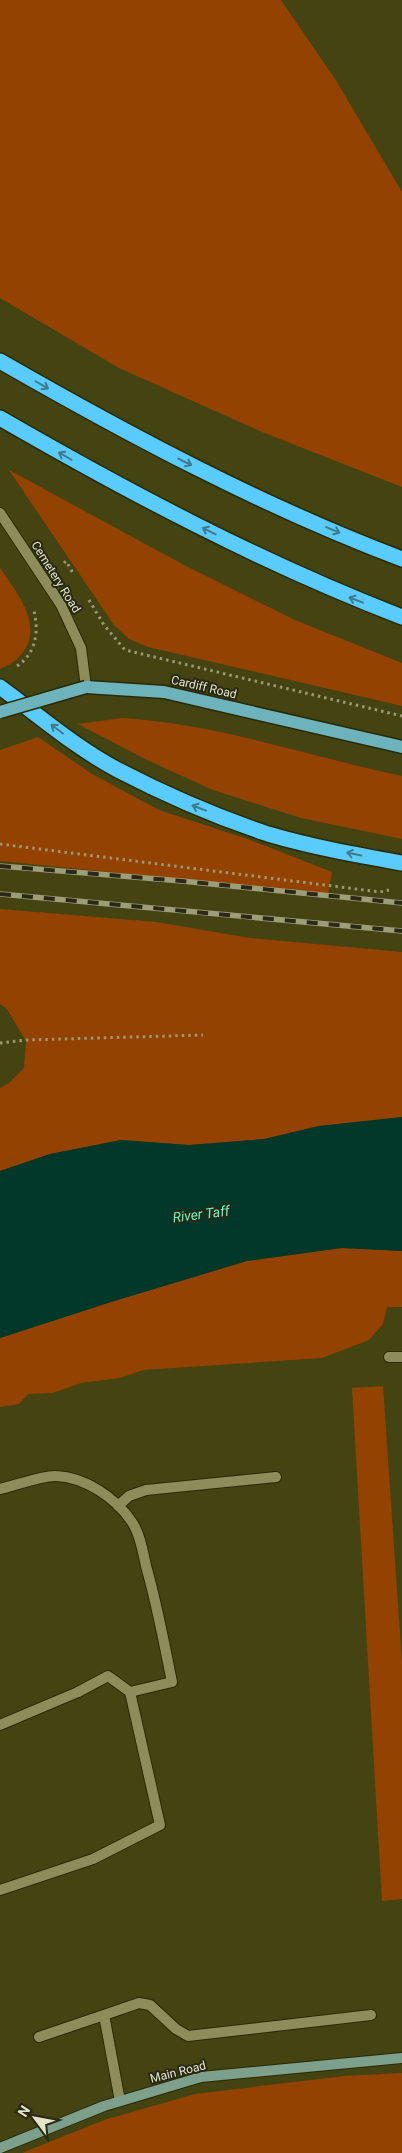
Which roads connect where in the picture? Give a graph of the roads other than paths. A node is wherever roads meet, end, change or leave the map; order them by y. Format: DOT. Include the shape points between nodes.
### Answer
graph roads {
  1 [pos="0,360"];
  2 [pos="0,418"];
  3 [pos="0,514"];
  4 [pos="402,559"];
  5 [pos="402,617"];
  6 [pos="0,687"];
  7 [pos="86,687"];
  8 [pos="0,712"];
  9 [pos="402,747"];
  10 [pos="402,863"];
  11 [pos="390,1357"];
  12 [pos="402,1357"];
  13 [pos="276,1477"];
  14 [pos="0,1489"];
  15 [pos="118,1506"];
  16 [pos="130,1692"];
  17 [pos="0,1724"];
  18 [pos="0,1890"];
  19 [pos="104,2015"];
  20 [pos="372,2015"];
  21 [pos="39,2037"];
  22 [pos="402,2058"];
  23 [pos="120,2101"];
  24 [pos="0,2148"];
  1 -- 4 [label="highway, one-way" via="166,453 284,510"];
  5 -- 2 [label="highway, one-way" via="346,596 236,545 104,478"];
  3 -- 7 [label="street, Cemetery Road" via="61,605 80,648"];
  10 -- 6 [label="highway, one-way" via="269,834 190,804 117,770"];
  7 -- 8 [label="main road, Cardiff Road, bridge"];
  7 -- 9 [label="main road, Cardiff Road" via="164,692"];
  11 -- 12 [label="street"];
  13 -- 15 [label="street" via="146,1490 129,1496"];
  14 -- 15 [label="street" via="55,1476 78,1480"];
  15 -- 16 [label="street" via="133,1523 141,1545 172,1682"];
  16 -- 17 [label="street" via="108,1676"];
  16 -- 18 [label="street" via="160,1825 93,1859"];
  19 -- 20 [label="street" via="139,2002 150,2005 188,2036"];
  19 -- 21 [label="street"];
  19 -- 23 [label="street"];
  22 -- 23 [label="street, Main Road" via="201,2077"];
  23 -- 24 [label="street, Main Road"];
}
